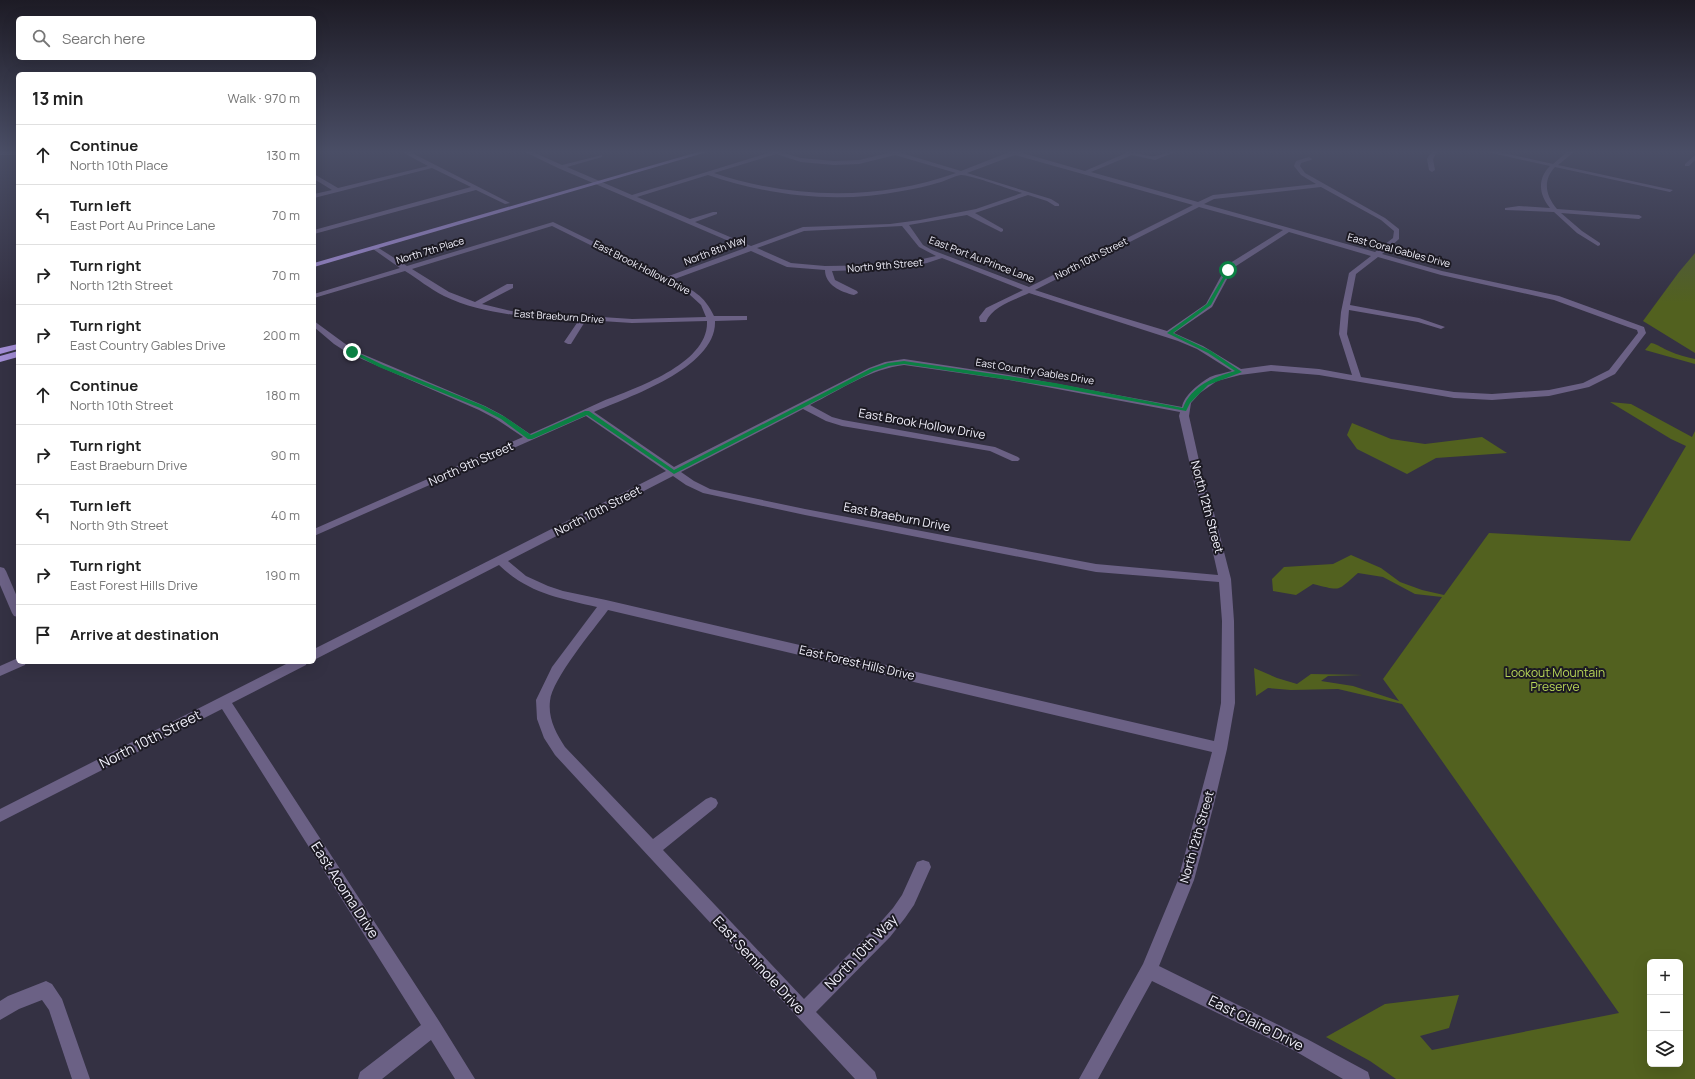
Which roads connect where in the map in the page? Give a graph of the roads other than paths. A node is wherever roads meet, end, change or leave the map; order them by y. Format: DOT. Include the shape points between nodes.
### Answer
graph roads {
  1 [pos="423,202"];
  2 [pos="532,202"];
  3 [pos="642,202"];
  4 [pos="1005,202"];
  5 [pos="1053,202"];
  6 [pos="1187,202"];
  7 [pos="1202,202"];
  8 [pos="1355,202"];
  9 [pos="1549,202"];
  10 [pos="507,203"];
  11 [pos="1057,205"];
  12 [pos="1196,205"];
  13 [pos="1506,209"];
  14 [pos="1555,211"];
  15 [pos="715,213"];
  16 [pos="969,213"];
  17 [pos="1639,217"];
  18 [pos="688,222"];
  19 [pos="553,224"];
  20 [pos="904,224"];
  21 [pos="1001,230"];
  22 [pos="1288,230"];
  23 [pos="316,231"];
  24 [pos="1598,244"];
  25 [pos="375,248"];
  26 [pos="749,248"];
  27 [pos="1375,255"];
  28 [pos="942,256"];
  29 [pos="316,257"];
  30 [pos="316,264"];
  31 [pos="406,268"];
  32 [pos="828,268"];
  33 [pos="667,279"];
  34 [pos="510,286"];
  35 [pos="1030,289"];
  36 [pos="854,293"];
  37 [pos="316,295"];
  38 [pos="475,305"];
  39 [pos="1347,307"];
  40 [pos="584,318"];
  41 [pos="711,318"];
  42 [pos="744,318"];
  43 [pos="983,320"];
  44 [pos="316,325"];
  45 [pos="1441,328"];
  46 [pos="1169,333"];
  47 [pos="568,342"];
  48 [pos="16,347"];
  49 [pos="0,351"];
  50 [pos="16,355"];
  51 [pos="0,359"];
  52 [pos="881,367"];
  53 [pos="1239,372"];
  54 [pos="1357,378"];
  55 [pos="803,405"];
  56 [pos="1184,410"];
  57 [pos="587,412"];
  58 [pos="530,438"];
  59 [pos="1015,459"];
  60 [pos="674,472"];
  61 [pos="316,532"];
  62 [pos="501,561"];
  63 [pos="0,571"];
  64 [pos="1225,579"];
  65 [pos="606,604"];
  66 [pos="16,608"];
  67 [pos="316,654"];
  68 [pos="16,664"];
  69 [pos="297,664"];
  70 [pos="0,671"];
  71 [pos="224,701"];
  72 [pos="1220,750"];
  73 [pos="711,802"];
  74 [pos="0,816"];
  75 [pos="652,849"];
  76 [pos="923,867"];
  77 [pos="1149,970"];
  78 [pos="0,1011"];
  79 [pos="804,1012"];
  80 [pos="433,1027"];
  81 [pos="81,1079"];
  82 [pos="367,1079"];
  83 [pos="466,1079"];
  84 [pos="868,1079"];
  85 [pos="1088,1079"];
  86 [pos="1361,1079"];
  1 -- 23 [label="street"];
  2 -- 25 [label="main road"];
  3 -- 18 [label="street"];
  4 -- 16 [label="street, North 8th Way"];
  5 -- 11 [label="street"];
  6 -- 12 [label="street, East Coral Gables Drive"];
  7 -- 12 [label="street, North 10th Street"];
  8 -- 27 [label="street" via="1384,218 1397,230 1396,239"];
  9 -- 14 [label="street"];
  10 -- 29 [label="main road"];
  12 -- 22 [label="street, East Coral Gables Drive"];
  12 -- 35 [label="street, North 10th Street"];
  13 -- 14 [label="street"];
  14 -- 17 [label="street"];
  14 -- 24 [label="street" via="1571,226"];
  15 -- 18 [label="street"];
  16 -- 20 [label="street, North 8th Way"];
  16 -- 21 [label="street"];
  18 -- 26 [label="street"];
  19 -- 31 [label="street, North 7th Place"];
  19 -- 33 [label="street, East Brook Hollow Drive"];
  20 -- 26 [label="street, North 8th Way" via="803,229"];
  20 -- 28 [label="street, East Port Au Prince Lane" via="924,248"];
  22 -- 27 [label="street, East Coral Gables Drive"];
  22 -- 46 [label="street" via="1230,267 1209,304"];
  25 -- 30 [label="main road"];
  25 -- 31 [label="street, East Braeburn Drive"];
  26 -- 32 [label="street" via="790,265"];
  26 -- 33 [label="street, North 8th Way"];
  27 -- 39 [label="street" via="1353,273"];
  27 -- 54 [label="street, East Coral Gables Drive" via="1441,273 1549,296 1641,329 1642,333 1612,372 1586,385 1530,396 1454,394"];
  28 -- 32 [label="street, North 9th Street" via="917,264"];
  28 -- 35 [label="street, East Port Au Prince Lane"];
  31 -- 37 [label="street, North 7th Place"];
  31 -- 38 [label="street, East Braeburn Drive" via="446,294"];
  32 -- 36 [label="street" via="830,281"];
  33 -- 41 [label="street, East Brook Hollow Drive" via="700,298 706,304"];
  34 -- 38 [label="street"];
  35 -- 43 [label="street, North 10th Street" via="989,310"];
  35 -- 46 [label="street, East Port Au Prince Lane" via="1076,306"];
  38 -- 40 [label="street, East Braeburn Drive" via="511,313"];
  39 -- 45 [label="street" via="1419,320"];
  39 -- 54 [label="street" via="1343,335 1357,370"];
  40 -- 41 [label="street, East Braeburn Drive" via="632,321"];
  40 -- 47 [label="street"];
  41 -- 42 [label="street"];
  41 -- 57 [label="street, North 9th Street" via="709,337 701,351 686,365 666,377"];
  44 -- 58 [label="street" via="352,352 482,407 503,418"];
  46 -- 53 [label="street, East Port Au Prince Lane" via="1209,352"];
  48 -- 49 [label="main road"];
  50 -- 51 [label="main road"];
  52 -- 55 [label="street, North 10th Street"];
  52 -- 56 [label="street, East Country Gables Drive" via="904,362 919,364 1061,386"];
  53 -- 54 [label="street" via="1290,368"];
  53 -- 56 [label="street" via="1206,384 1197,391"];
  55 -- 59 [label="street, East Brook Hollow Drive" via="842,423 992,449"];
  55 -- 60 [label="street, North 10th Street"];
  56 -- 64 [label="street, North 12th Street" via="1199,483"];
  57 -- 58 [label="street, North 9th Street"];
  57 -- 60 [label="street, East Braeburn Drive"];
  58 -- 61 [label="street, North 9th Street"];
  60 -- 62 [label="street, North 10th Street"];
  60 -- 64 [label="street, East Braeburn Drive" via="707,491 937,538 1096,568"];
  62 -- 65 [label="street, East Forest Hills Drive" via="537,588"];
  62 -- 67 [label="street, North 10th Street"];
  63 -- 66 [label="street"];
  64 -- 72 [label="street, North 12th Street" via="1228,703"];
  65 -- 72 [label="street, East Forest Hills Drive" via="1205,744"];
  65 -- 75 [label="street, East Seminole Drive" via="557,670 543,700 544,719 549,734 560,751"];
  68 -- 70 [label="street"];
  69 -- 71 [label="street, North 10th Street"];
  71 -- 74 [label="street, North 10th Street"];
  71 -- 80 [label="street, East Acoma Drive"];
  72 -- 77 [label="street, North 12th Street" via="1186,880"];
  73 -- 75 [label="street"];
  75 -- 79 [label="street, East Seminole Drive"];
  76 -- 79 [label="street, North 10th Way" via="899,913"];
  77 -- 85 [label="street, North 12th Street"];
  77 -- 86 [label="street, East Claire Drive" via="1301,1045"];
  78 -- 81 [label="street" via="14,1002 46,990 56,1005"];
  79 -- 84 [label="street, East Seminole Drive"];
  80 -- 82 [label="street"];
  80 -- 83 [label="street, East Acoma Drive"];
}
